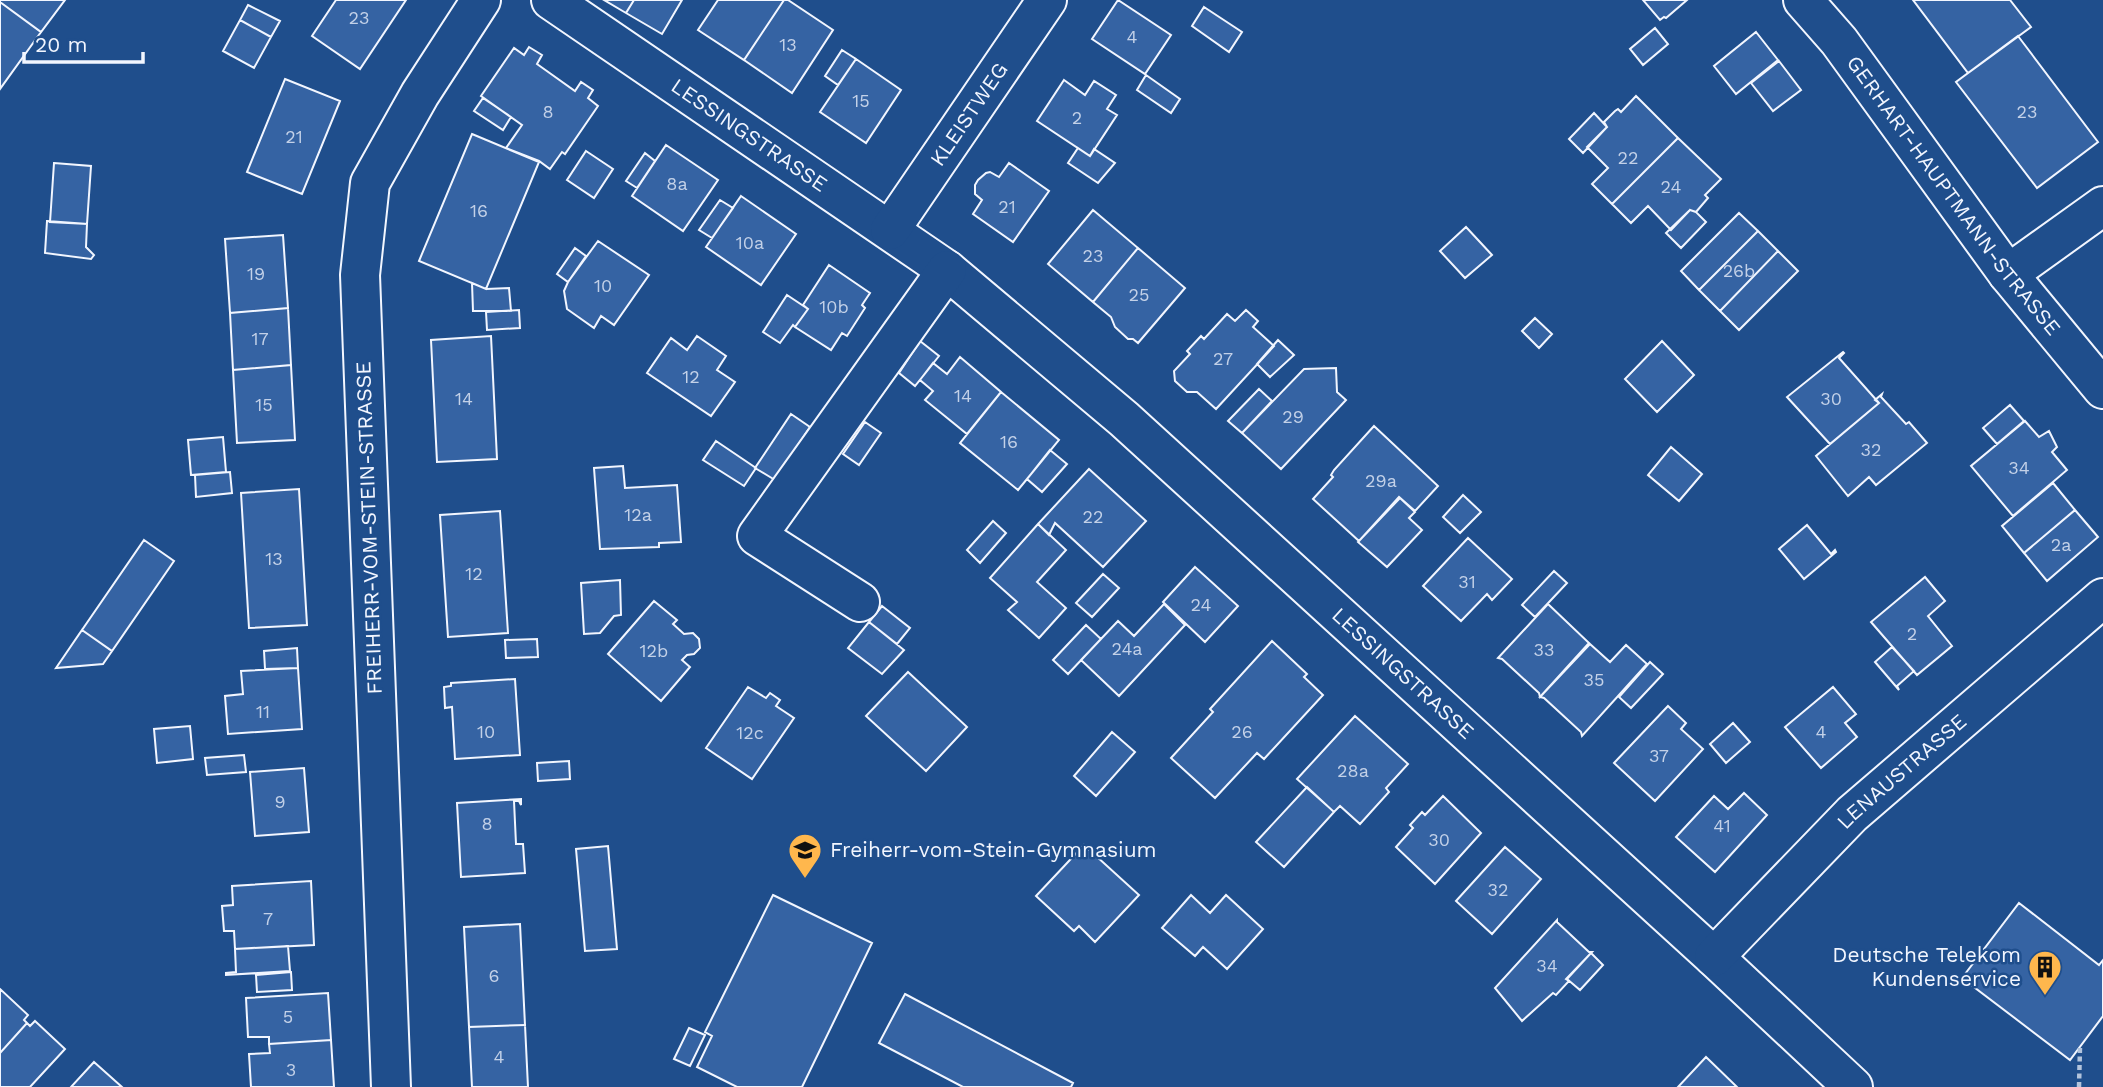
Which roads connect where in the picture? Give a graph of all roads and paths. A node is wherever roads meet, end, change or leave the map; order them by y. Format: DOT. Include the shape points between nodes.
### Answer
graph roads {
  1 [pos="481,0"];
  2 [pos="551,0"];
  3 [pos="1047,0"];
  4 [pos="1803,0"];
  5 [pos="2103,206"];
  6 [pos="890,230"];
  7 [pos="947,270"];
  8 [pos="2008,274"];
  9 [pos="2103,389"];
  10 [pos="2103,598"];
  11 [pos="860,602"];
  12 [pos="1714,957"];
  13 [pos="2080,1047"];
  14 [pos="391,1087"];
  15 [pos="1853,1087"];
  16 [pos="2079,1087"];
  1 -- 14 [label="street, FREIHERR-VOM-STEIN-STRASSE" via="370,183 359,275"];
  2 -- 6 [label="street, LESSINGSTRASSE"];
  3 -- 6 [label="street, KLEISTWEG"];
  4 -- 8 [label="street, GERHART-HAUPTMANN-STRASSE" via="1839,41"];
  5 -- 8 [label="street"];
  6 -- 7 [label="street, LESSINGSTRASSE"];
  7 -- 11 [label="street" via="757,536"];
  7 -- 12 [label="street, LESSINGSTRASSE" via="1124,419"];
  8 -- 9 [label="street, GERHART-HAUPTMANN-STRASSE"];
  10 -- 12 [label="street, LENAUSTRASSE" via="1852,814"];
  12 -- 15 [label="street, LESSINGSTRASSE"];
  13 -- 16 [label="path"];
}
